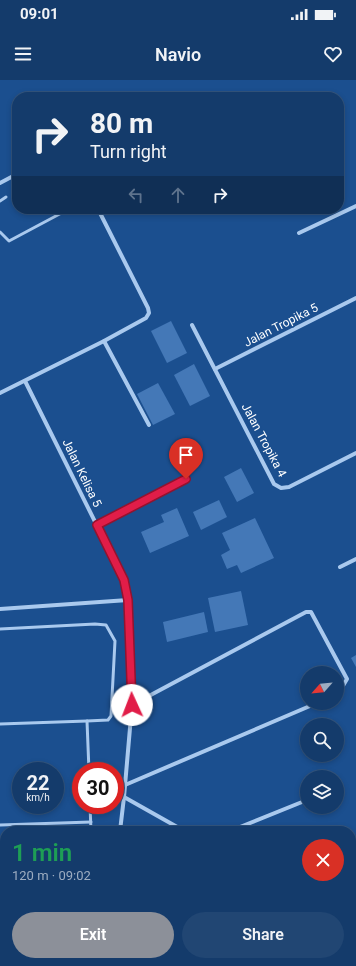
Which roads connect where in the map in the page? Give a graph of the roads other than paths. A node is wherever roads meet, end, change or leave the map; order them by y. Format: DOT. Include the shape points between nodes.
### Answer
graph roads {
  1 [pos="12,177"];
  2 [pos="0,183"];
  3 [pos="6,197"];
  4 [pos="0,201"];
  5 [pos="356,206"];
  6 [pos="344,212"];
  7 [pos="59,214"];
  8 [pos="101,214"];
  9 [pos="339,214"];
  10 [pos="0,232"];
  11 [pos="299,233"];
  12 [pos="356,298"];
  13 [pos="192,325"];
  14 [pos="104,341"];
  15 [pos="215,369"];
  16 [pos="26,381"];
  17 [pos="0,393"];
  18 [pos="149,425"];
  19 [pos="356,453"];
  20 [pos="186,479"];
  21 [pos="97,525"];
  22 [pos="356,559"];
  23 [pos="340,567"];
  24 [pos="128,600"];
  25 [pos="0,609"];
  26 [pos="0,628"];
  27 [pos="340,666"];
  28 [pos="344,672"];
  29 [pos="344,683"];
  30 [pos="132,705"];
  31 [pos="301,710"];
  32 [pos="88,721"];
  33 [pos="0,724"];
  34 [pos="89,762"];
  35 [pos="125,785"];
  36 [pos="124,797"];
  37 [pos="300,803"];
  38 [pos="91,814"];
  39 [pos="122,814"];
  40 [pos="91,822"];
  41 [pos="0,825"];
  42 [pos="91,826"];
  43 [pos="121,826"];
  44 [pos="175,826"];
  45 [pos="242,826"];
  1 -- 2 [label="street"];
  3 -- 4 [label="lane"];
  5 -- 6 [label="street"];
  7 -- 10 [label="lane" via="9,241"];
  8 -- 14 [label="street" via="149,313 146,318"];
  9 -- 11 [label="street"];
  12 -- 15 [label="street, Jalan Tropika 5"];
  13 -- 15 [label="street, Jalan Tropika 4"];
  14 -- 16 [label="street"];
  14 -- 18 [label="street"];
  15 -- 19 [label="street, Jalan Tropika 4" via="274,484 281,488 289,487"];
  16 -- 17 [label="street"];
  16 -- 21 [label="street, Jalan Kelisa 5"];
  20 -- 21 [label="street"];
  21 -- 24 [label="street, Jalan Kelisa 5" via="124,580"];
  22 -- 23 [label="street"];
  24 -- 25 [label="street"];
  24 -- 30 [label="street, Jalan Kelisa 5"];
  26 -- 32 [label="lane" via="106,625 115,641 111,716 108,720"];
  27 -- 30 [label="street" via="311,612 306,612"];
  28 -- 29 [label="street" via="347,678"];
  30 -- 35 [label="street, Jalan Kelisa 5"];
  31 -- 35 [label="street"];
  32 -- 33 [label="lane"];
  32 -- 34 [label="lane"];
  35 -- 36 [label="street, Jalan Kelisa 5"];
  36 -- 44 [label="street"];
  37 -- 45 [label="street"];
  38 -- 40 [label="lane"];
  39 -- 43 [label="street, Jalan Kelisa 5"];
  40 -- 41 [label="lane"];
  40 -- 42 [label="lane"];
}
